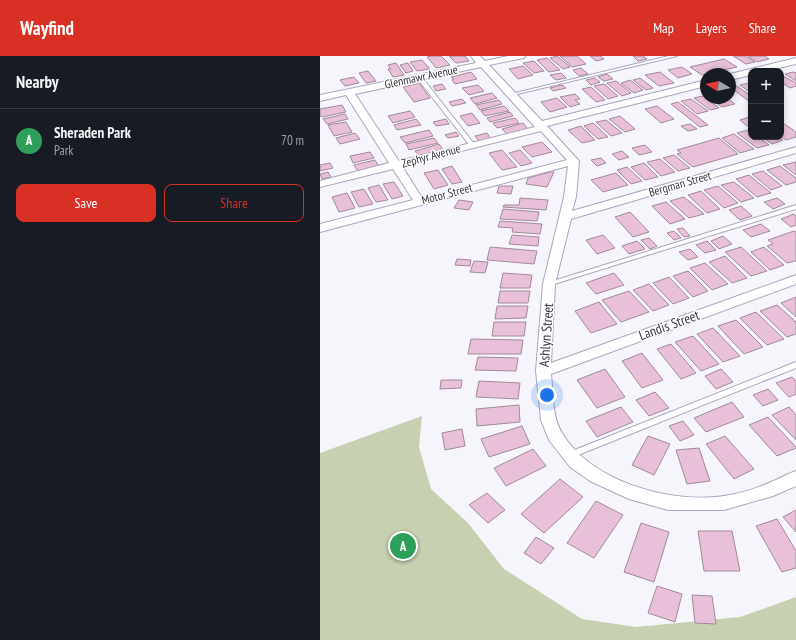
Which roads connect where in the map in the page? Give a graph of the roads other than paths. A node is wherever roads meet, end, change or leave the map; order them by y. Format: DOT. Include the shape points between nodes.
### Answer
graph roads {
  1 [pos="521,56"];
  2 [pos="675,56"];
  3 [pos="479,60"];
  4 [pos="796,61"];
  5 [pos="767,68"];
  6 [pos="748,73"];
  7 [pos="736,76"];
  8 [pos="419,77"];
  9 [pos="700,85"];
  10 [pos="349,92"];
  11 [pos="512,94"];
  12 [pos="320,98"];
  13 [pos="541,126"];
  14 [pos="473,146"];
  15 [pos="796,150"];
  16 [pos="574,161"];
  17 [pos="396,166"];
  18 [pos="320,184"];
  19 [pos="418,201"];
  20 [pos="796,207"];
  21 [pos="564,217"];
  22 [pos="320,228"];
  23 [pos="796,279"];
  24 [pos="549,284"];
  25 [pos="796,365"];
  26 [pos="543,371"];
  27 [pos="570,455"];
  28 [pos="796,478"];
  1 -- 3 [label="street, Glenmawr Avenue"];
  2 -- 11 [label="lane"];
  3 -- 8 [label="street, Glenmawr Avenue"];
  3 -- 11 [label="street"];
  4 -- 5 [label="street"];
  6 -- 7 [label="street"];
  8 -- 10 [label="street, Glenmawr Avenue"];
  8 -- 14 [label="lane"];
  9 -- 13 [label="street, Zephyr Avenue"];
  10 -- 12 [label="street, Glenmawr Avenue"];
  10 -- 17 [label="street"];
  11 -- 13 [label="street"];
  13 -- 14 [label="street, Zephyr Avenue"];
  13 -- 16 [label="street"];
  14 -- 17 [label="street, Zephyr Avenue"];
  15 -- 21 [label="street, Bergman Street"];
  16 -- 19 [label="street, Motor Street"];
  16 -- 21 [label="street, Ashlyn Street" via="570,198"];
  17 -- 18 [label="street, Zephyr Avenue"];
  17 -- 19 [label="street"];
  19 -- 22 [label="street, Motor Street"];
  20 -- 24 [label="lane"];
  21 -- 24 [label="street, Ashlyn Street"];
  23 -- 26 [label="street, Landis Street"];
  24 -- 26 [label="street, Ashlyn Street"];
  25 -- 27 [label="lane"];
  26 -- 27 [label="street, Ashlyn Street" via="549,420 555,436"];
  27 -- 28 [label="street, Ashlyn Street" via="576,462 618,487 675,504 724,503 773,489"];
}
